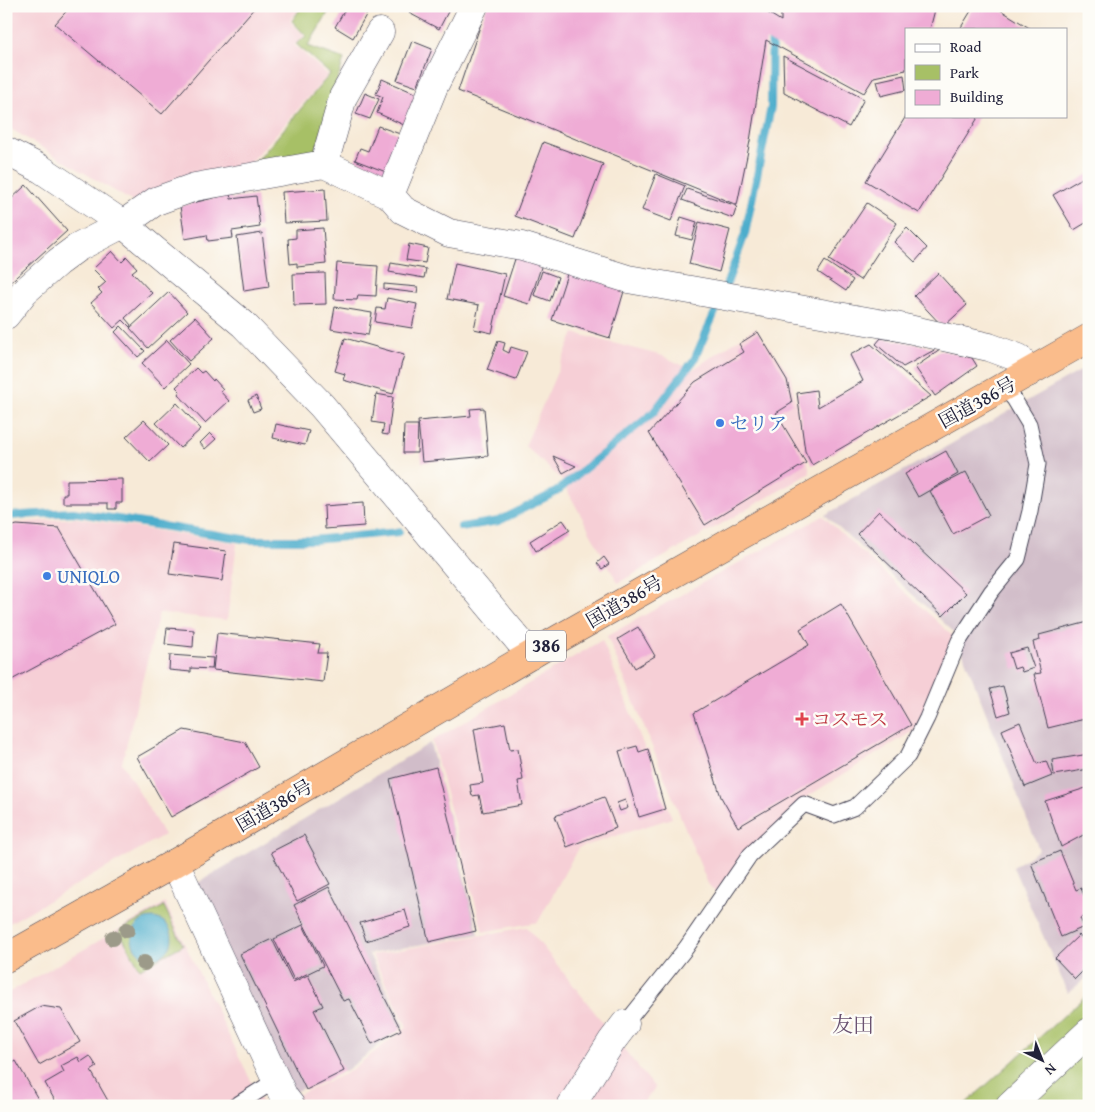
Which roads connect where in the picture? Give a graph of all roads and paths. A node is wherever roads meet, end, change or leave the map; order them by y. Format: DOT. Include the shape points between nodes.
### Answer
graph roads {
  1 [pos="474,6"];
  2 [pos="380,32"];
  3 [pos="6,151"];
  4 [pos="324,164"];
  5 [pos="390,195"];
  6 [pos="123,224"];
  7 [pos="6,316"];
  8 [pos="1089,338"];
  9 [pos="1028,373"];
  10 [pos="1003,387"];
  11 [pos="531,655"];
  12 [pos="175,863"];
  13 [pos="6,958"];
  14 [pos="626,1024"];
  15 [pos="1089,1032"];
  16 [pos="276,1080"];
  17 [pos="235,1106"];
  18 [pos="291,1106"];
  19 [pos="571,1106"];
  20 [pos="1010,1106"];
  1 -- 5 [label="street" via="434,86"];
  2 -- 4 [label="street" via="343,97"];
  3 -- 6 [label="street" via="42,169"];
  4 -- 5 [label="street"];
  4 -- 6 [label="street" via="195,187 156,201"];
  5 -- 9 [label="street" via="403,210 449,233 522,246 628,279 895,326 989,347 1019,358"];
  6 -- 7 [label="street" via="77,248 39,277"];
  6 -- 11 [label="street" via="243,324 322,406"];
  8 -- 9 [label="highway, 国道386号 / 386"];
  9 -- 10 [label="highway, 国道386号 / 386"];
  10 -- 11 [label="highway, 国道386号 / 386"];
  10 -- 14 [label="lane" via="1029,424 1038,464 1023,540 1018,559 959,640 908,756 855,807 834,815 804,804 750,854 686,948"];
  11 -- 12 [label="highway, 国道386号 / 386"];
  12 -- 13 [label="highway, 国道386号 / 386"];
  12 -- 16 [label="street"];
  14 -- 19 [label="street"];
  15 -- 20 [label="street"];
  16 -- 17 [label="lane"];
  16 -- 18 [label="street"];
}
